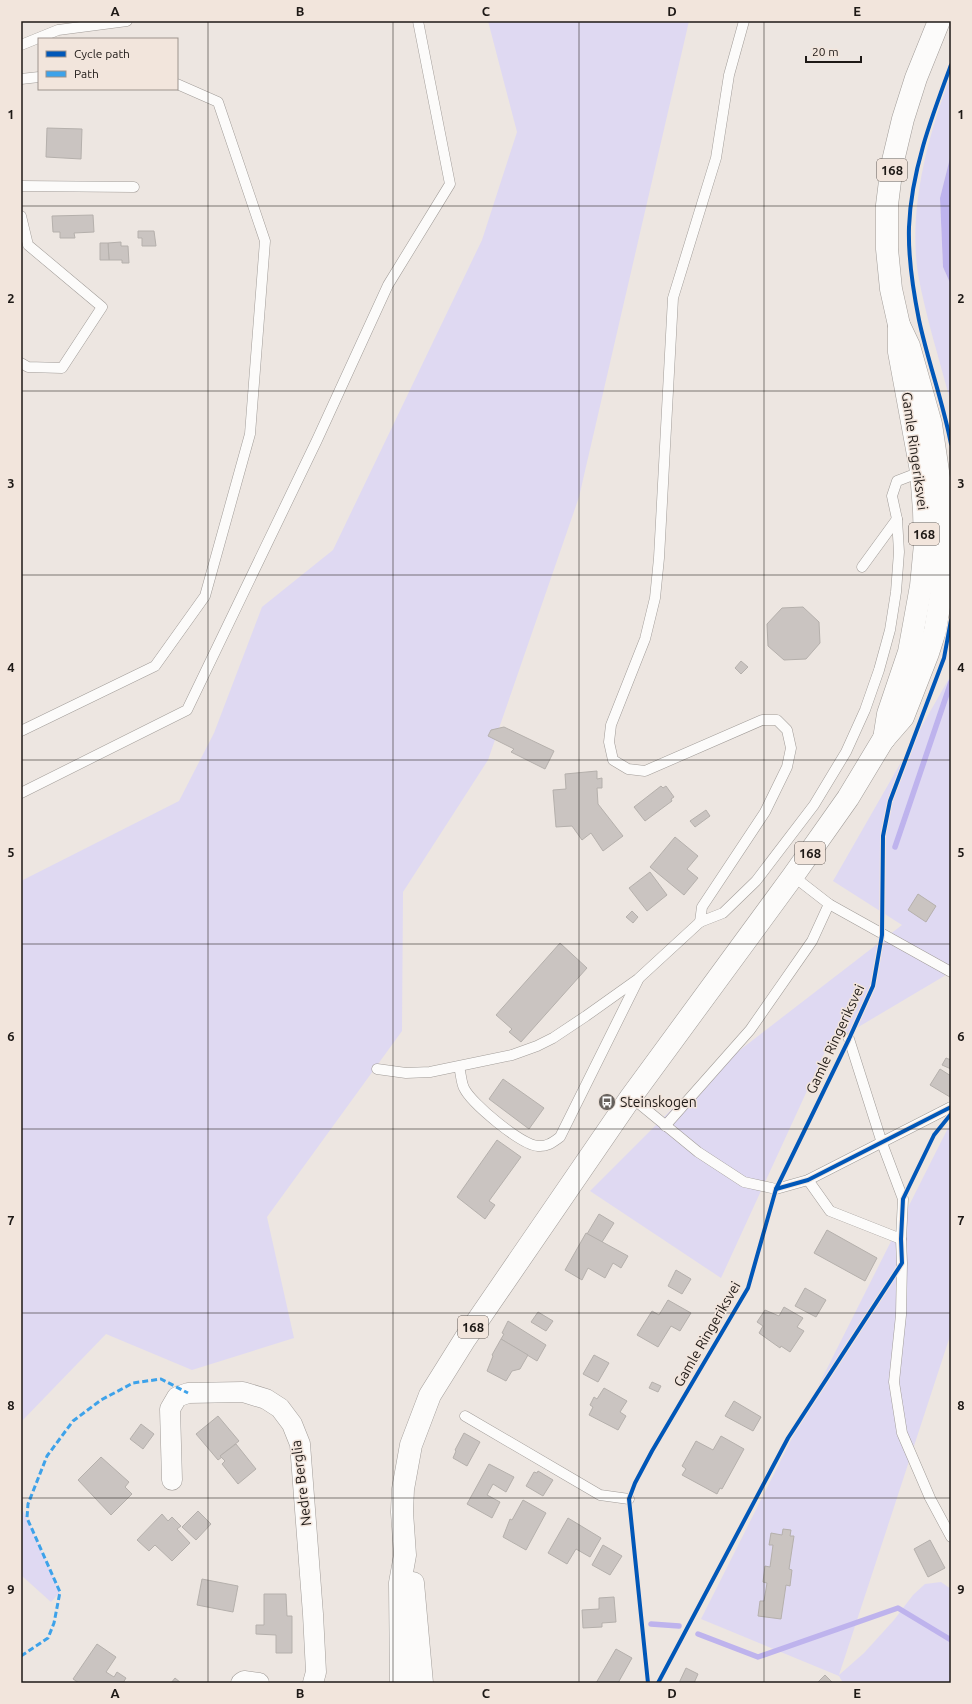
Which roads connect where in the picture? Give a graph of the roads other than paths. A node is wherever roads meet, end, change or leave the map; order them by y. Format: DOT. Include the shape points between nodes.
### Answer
graph roads {
  1 [pos="127,21"];
  2 [pos="418,21"];
  3 [pos="744,21"];
  4 [pos="939,21"];
  5 [pos="38,38"];
  6 [pos="38,38"];
  7 [pos="21,45"];
  8 [pos="38,77"];
  9 [pos="21,79"];
  10 [pos="178,84"];
  11 [pos="21,186"];
  12 [pos="134,187"];
  13 [pos="21,216"];
  14 [pos="21,363"];
  15 [pos="930,470"];
  16 [pos="896,519"];
  17 [pos="862,567"];
  18 [pos="21,731"];
  19 [pos="21,793"];
  20 [pos="793,876"];
  21 [pos="829,904"];
  22 [pos="700,922"];
  23 [pos="951,972"];
  24 [pos="638,979"];
  25 [pos="849,1039"];
  26 [pos="459,1067"];
  27 [pos="376,1070"];
  28 [pos="632,1098"];
  29 [pos="951,1108"];
  30 [pos="665,1126"];
  31 [pos="882,1143"];
  32 [pos="808,1180"];
  33 [pos="901,1239"];
  34 [pos="465,1416"];
  35 [pos="172,1480"];
  36 [pos="629,1499"];
  37 [pos="951,1537"];
  38 [pos="405,1555"];
  39 [pos="241,1683"];
  40 [pos="259,1683"];
  41 [pos="313,1683"];
  42 [pos="401,1683"];
  43 [pos="422,1683"];
  1 -- 5 [label="lane" via="58,30"];
  2 -- 19 [label="lane" via="450,184 388,285 187,710"];
  3 -- 22 [label="lane" via="730,75 716,158 673,298 655,598 645,639 611,725 609,742 613,760 628,769 645,771 762,720 777,720 787,730 791,748 786,767 765,812 702,907"];
  4 -- 15 [label="main road, Gamle Ringeriksvei / 168" via="903,119 892,165 887,205 891,289 899,325 909,346 931,424"];
  6 -- 7 [label="lane"];
  8 -- 9 [label="lane"];
  10 -- 18 [label="lane" via="218,102 265,241 250,434 205,596 155,666"];
  11 -- 12 [label="lane"];
  13 -- 14 [label="lane" via="28,245 102,307 62,368 28,367"];
  15 -- 16 [label="lane" via="897,480 892,496"];
  15 -- 20 [label="main road, Gamle Ringeriksvei / 168" via="944,512 944,561 941,595 926,659 903,717 883,740 848,798"];
  16 -- 17 [label="lane"];
  16 -- 22 [label="lane" via="899,552 890,630 865,710 846,752 814,805 756,881 724,913"];
  20 -- 21 [label="lane"];
  20 -- 28 [label="main road, Gamle Ringeriksvei / 168"];
  21 -- 23 [label="lane"];
  21 -- 30 [label="lane" via="812,940 750,1030"];
  22 -- 24 [label="lane"];
  24 -- 26 [label="lane" via="553,1038 537,1046 512,1055"];
  24 -- 26 [label="lane" via="560,1137 548,1146 537,1146 523,1141 479,1107 464,1088"];
  25 -- 31 [label="lane"];
  26 -- 27 [label="lane" via="406,1073"];
  28 -- 30 [label="lane"];
  28 -- 38 [label="main road, Gamle Ringeriksvei / 168" via="465,1339 430,1395 413,1438 405,1470 402,1512"];
  29 -- 31 [label="lane"];
  30 -- 32 [label="lane" via="698,1152 744,1182 776,1189"];
  31 -- 32 [label="lane"];
  31 -- 33 [label="lane" via="903,1199"];
  32 -- 33 [label="lane" via="830,1211"];
  33 -- 37 [label="lane" via="901,1315 894,1382 902,1434"];
  34 -- 36 [label="lane" via="600,1495"];
  35 -- 41 [label="street, Nedre Berglia" via="170,1409 177,1397 188,1393 244,1392 266,1399 280,1408 292,1424 300,1444 316,1672"];
  38 -- 42 [label="main road, Gamle Ringeriksvei / 168" via="400,1583"];
  38 -- 43 [label="main road, Gamle Ringeriksvei / 168" via="413,1580"];
  39 -- 40 [label="street"];
}
